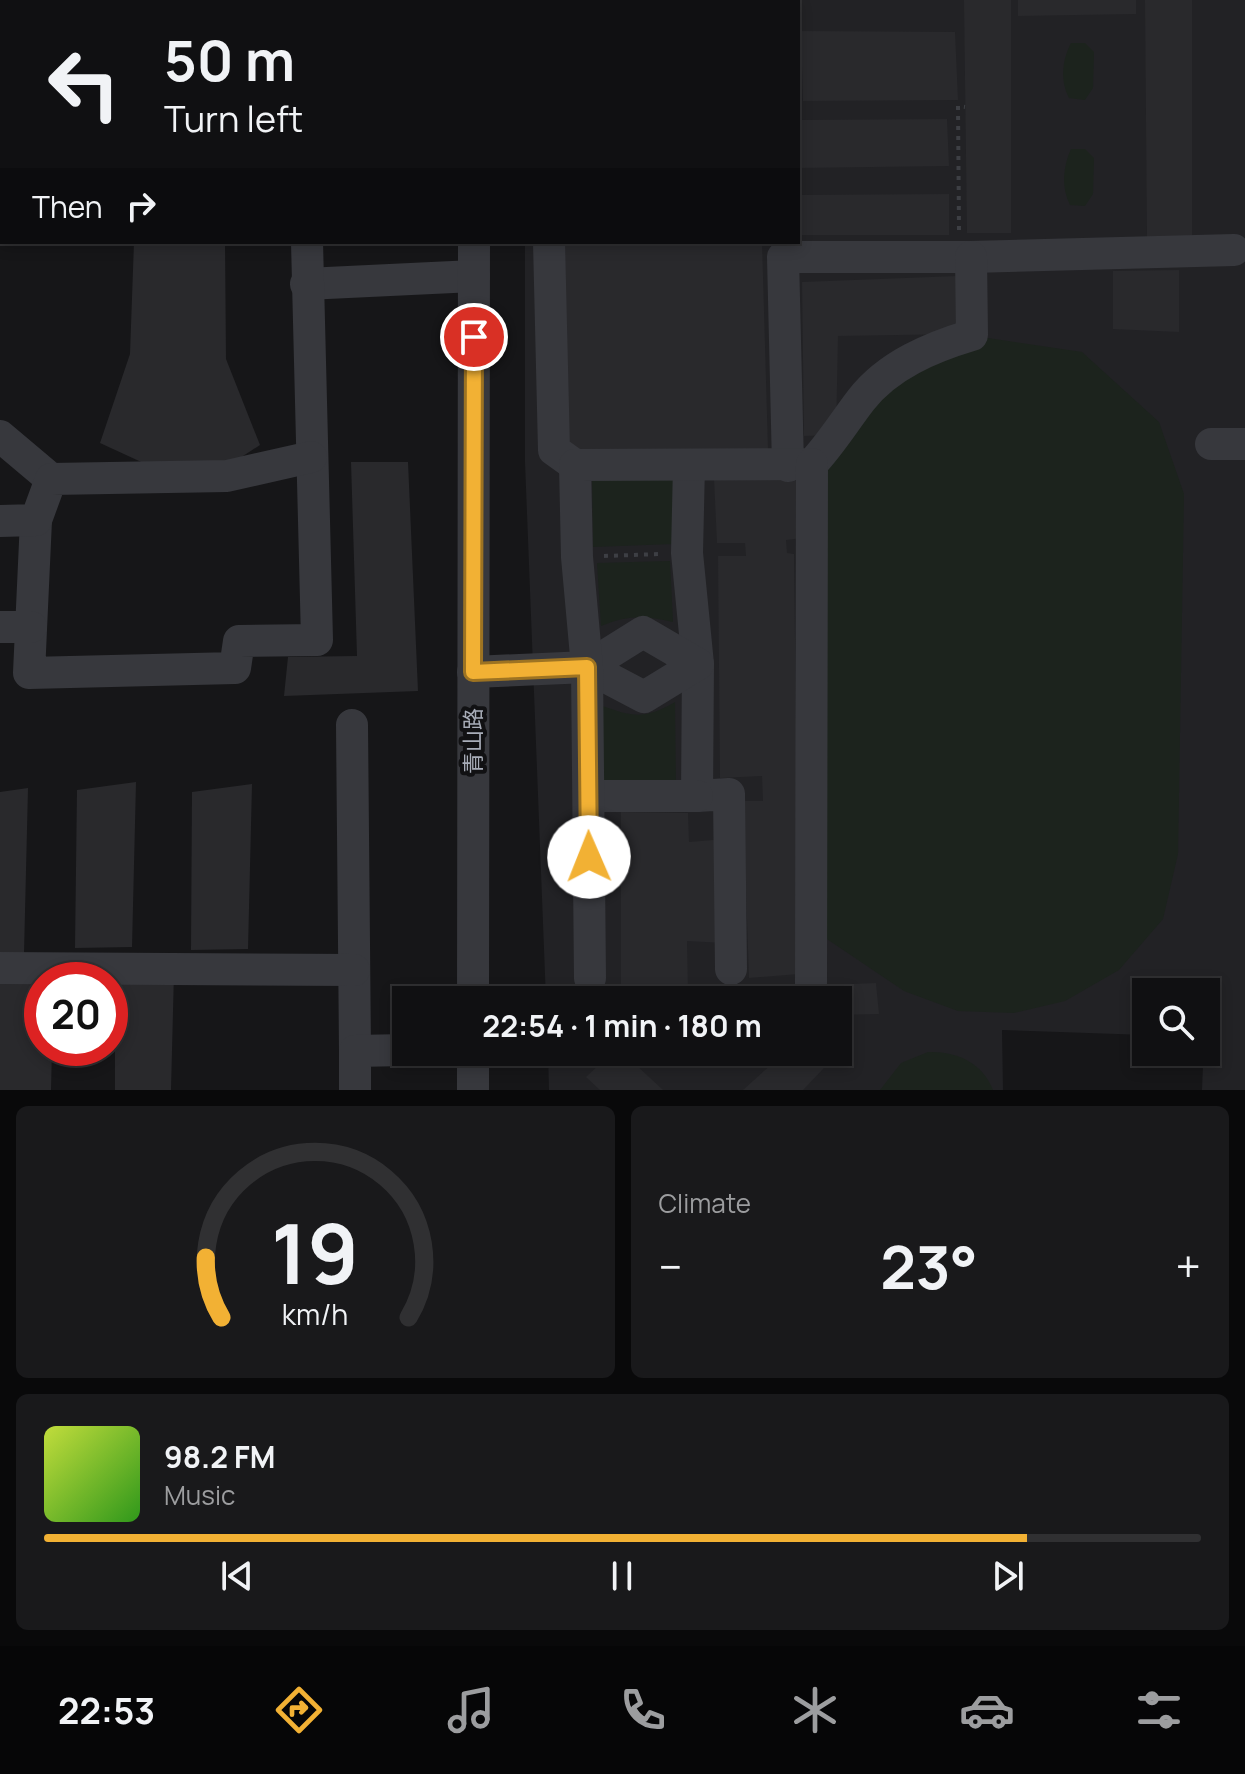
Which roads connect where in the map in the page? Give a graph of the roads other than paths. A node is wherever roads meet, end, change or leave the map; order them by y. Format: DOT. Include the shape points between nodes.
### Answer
graph roads {
  1 [pos="307,244"];
  2 [pos="474,244"];
  3 [pos="549,244"];
  4 [pos="780,249"];
  5 [pos="1234,250"];
  6 [pos="965,256"];
  7 [pos="474,276"];
  8 [pos="306,284"];
  9 [pos="0,436"];
  10 [pos="1211,444"];
  11 [pos="1245,444"];
  12 [pos="311,457"];
  13 [pos="575,465"];
  14 [pos="689,465"];
  15 [pos="800,465"];
  16 [pos="51,479"];
  17 [pos="36,520"];
  18 [pos="0,521"];
  19 [pos="16,627"];
  20 [pos="698,664"];
  21 [pos="587,667"];
  22 [pos="473,672"];
  23 [pos="352,725"];
  24 [pos="589,796"];
  25 [pos="697,796"];
  26 [pos="0,968"];
  27 [pos="731,969"];
  28 [pos="354,970"];
  29 [pos="590,978"];
  30 [pos="473,986"];
  31 [pos="811,986"];
  32 [pos="392,1050"];
  33 [pos="355,1051"];
  34 [pos="473,1066"];
  35 [pos="355,1090"];
  36 [pos="473,1090"];
  1 -- 8 [label="street"];
  2 -- 7 [label="street, 青山路"];
  3 -- 13 [label="street" via="554,450"];
  4 -- 6 [label="street"];
  4 -- 15 [label="street"];
  5 -- 6 [label="street"];
  6 -- 15 [label="street" via="972,335 904,362 862,397 834,441"];
  7 -- 8 [label="street"];
  7 -- 22 [label="street, 青山路"];
  8 -- 12 [label="street"];
  9 -- 16 [label="street"];
  10 -- 11 [label="street"];
  12 -- 16 [label="street" via="227,476"];
  12 -- 19 [label="street" via="317,640 239,641 235,668 29,673"];
  13 -- 14 [label="street"];
  13 -- 21 [label="street"];
  14 -- 15 [label="street"];
  14 -- 20 [label="street" via="687,553"];
  15 -- 31 [label="street"];
  16 -- 17 [label="street"];
  17 -- 18 [label="street"];
  17 -- 19 [label="street"];
  20 -- 21 [label="street" via="644,697"];
  20 -- 21 [label="street" via="643,632"];
  20 -- 25 [label="street"];
  21 -- 22 [label="street"];
  21 -- 24 [label="street"];
  22 -- 30 [label="street, 青山路"];
  23 -- 28 [label="street"];
  24 -- 25 [label="street"];
  24 -- 29 [label="street"];
  25 -- 27 [label="street" via="729,794"];
  26 -- 28 [label="street"];
  28 -- 33 [label="street"];
  32 -- 33 [label="street"];
  33 -- 35 [label="street"];
  34 -- 36 [label="street"];
}
